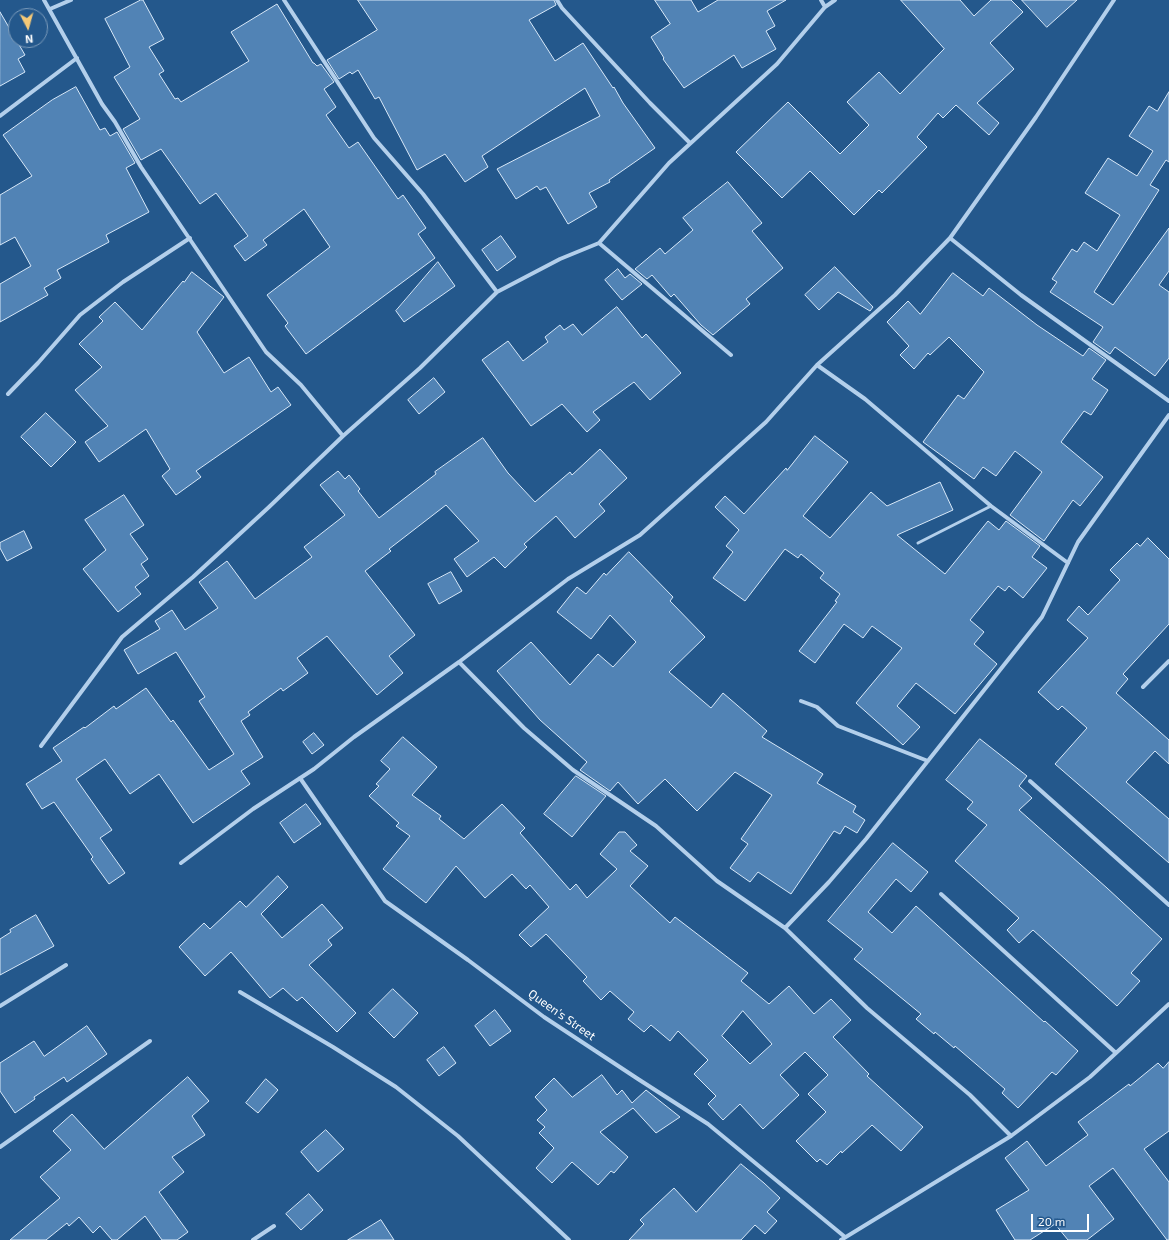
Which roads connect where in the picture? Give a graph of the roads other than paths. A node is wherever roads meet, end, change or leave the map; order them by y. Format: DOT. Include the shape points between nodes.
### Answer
graph roads {
  1 [pos="44,0"];
  2 [pos="71,0"];
  3 [pos="284,0"];
  4 [pos="557,0"];
  5 [pos="821,0"];
  6 [pos="835,0"];
  7 [pos="1114,0"];
  8 [pos="825,7"];
  9 [pos="50,9"];
  10 [pos="77,58"];
  11 [pos="0,116"];
  12 [pos="690,143"];
  13 [pos="190,238"];
  14 [pos="950,238"];
  15 [pos="599,243"];
  16 [pos="498,292"];
  17 [pos="730,355"];
  18 [pos="817,365"];
  19 [pos="8,394"];
  20 [pos="1169,401"];
  21 [pos="1169,415"];
  22 [pos="343,436"];
  23 [pos="991,506"];
  24 [pos="918,543"];
  25 [pos="1068,562"];
  26 [pos="459,662"];
  27 [pos="1169,662"];
  28 [pos="1143,687"];
  29 [pos="801,701"];
  30 [pos="41,746"];
  31 [pos="928,761"];
  32 [pos="300,778"];
  33 [pos="1030,781"];
  34 [pos="181,864"];
  35 [pos="941,894"];
  36 [pos="1169,905"];
  37 [pos="785,928"];
  38 [pos="66,965"];
  39 [pos="240,992"];
  40 [pos="1169,1004"];
  41 [pos="0,1006"];
  42 [pos="150,1041"];
  43 [pos="1116,1054"];
  44 [pos="1011,1136"];
  45 [pos="0,1147"];
  46 [pos="274,1226"];
  47 [pos="845,1237"];
  48 [pos="253,1240"];
  49 [pos="569,1240"];
  50 [pos="840,1240"];
  1 -- 9 [label="street"];
  2 -- 9 [label="street"];
  3 -- 16 [label="street" via="374,138 423,194"];
  4 -- 12 [label="street" via="650,103"];
  5 -- 8 [label="street"];
  6 -- 8 [label="street"];
  7 -- 14 [label="street" via="1036,117"];
  8 -- 12 [label="street" via="777,64"];
  9 -- 10 [label="street"];
  10 -- 11 [label="street"];
  10 -- 13 [label="street" via="141,167"];
  12 -- 15 [label="street" via="669,163"];
  13 -- 19 [label="street" via="123,282 80,315"];
  13 -- 22 [label="street" via="266,352 301,385"];
  14 -- 18 [label="street" via="894,295"];
  14 -- 20 [label="street" via="1021,295"];
  15 -- 16 [label="street" via="560,259"];
  15 -- 17 [label="street"];
  16 -- 22 [label="street" via="420,368"];
  18 -- 23 [label="street" via="865,399"];
  18 -- 26 [label="street" via="766,422 640,535 568,579"];
  21 -- 25 [label="street" via="1078,542"];
  22 -- 30 [label="street" via="193,577 122,637"];
  23 -- 24 [label="lane"];
  23 -- 25 [label="street"];
  25 -- 31 [label="street" via="1042,617"];
  26 -- 32 [label="street"];
  26 -- 37 [label="street" via="524,728 573,770 656,826 717,881"];
  27 -- 28 [label="street"];
  29 -- 31 [label="street" via="817,707 838,726"];
  31 -- 37 [label="street" via="861,845"];
  32 -- 34 [label="street" via="253,809"];
  32 -- 47 [label="street, Queen’s Street" via="385,901 544,1017 708,1124"];
  33 -- 36 [label="street"];
  35 -- 43 [label="street"];
  37 -- 44 [label="street" via="867,1008 970,1096"];
  38 -- 41 [label="street"];
  39 -- 49 [label="street" via="333,1046 396,1087 458,1136"];
  40 -- 43 [label="street"];
  42 -- 45 [label="street"];
  43 -- 44 [label="street" via="1090,1077"];
  44 -- 47 [label="street"];
  46 -- 48 [label="street"];
  47 -- 50 [label="street"];
}
